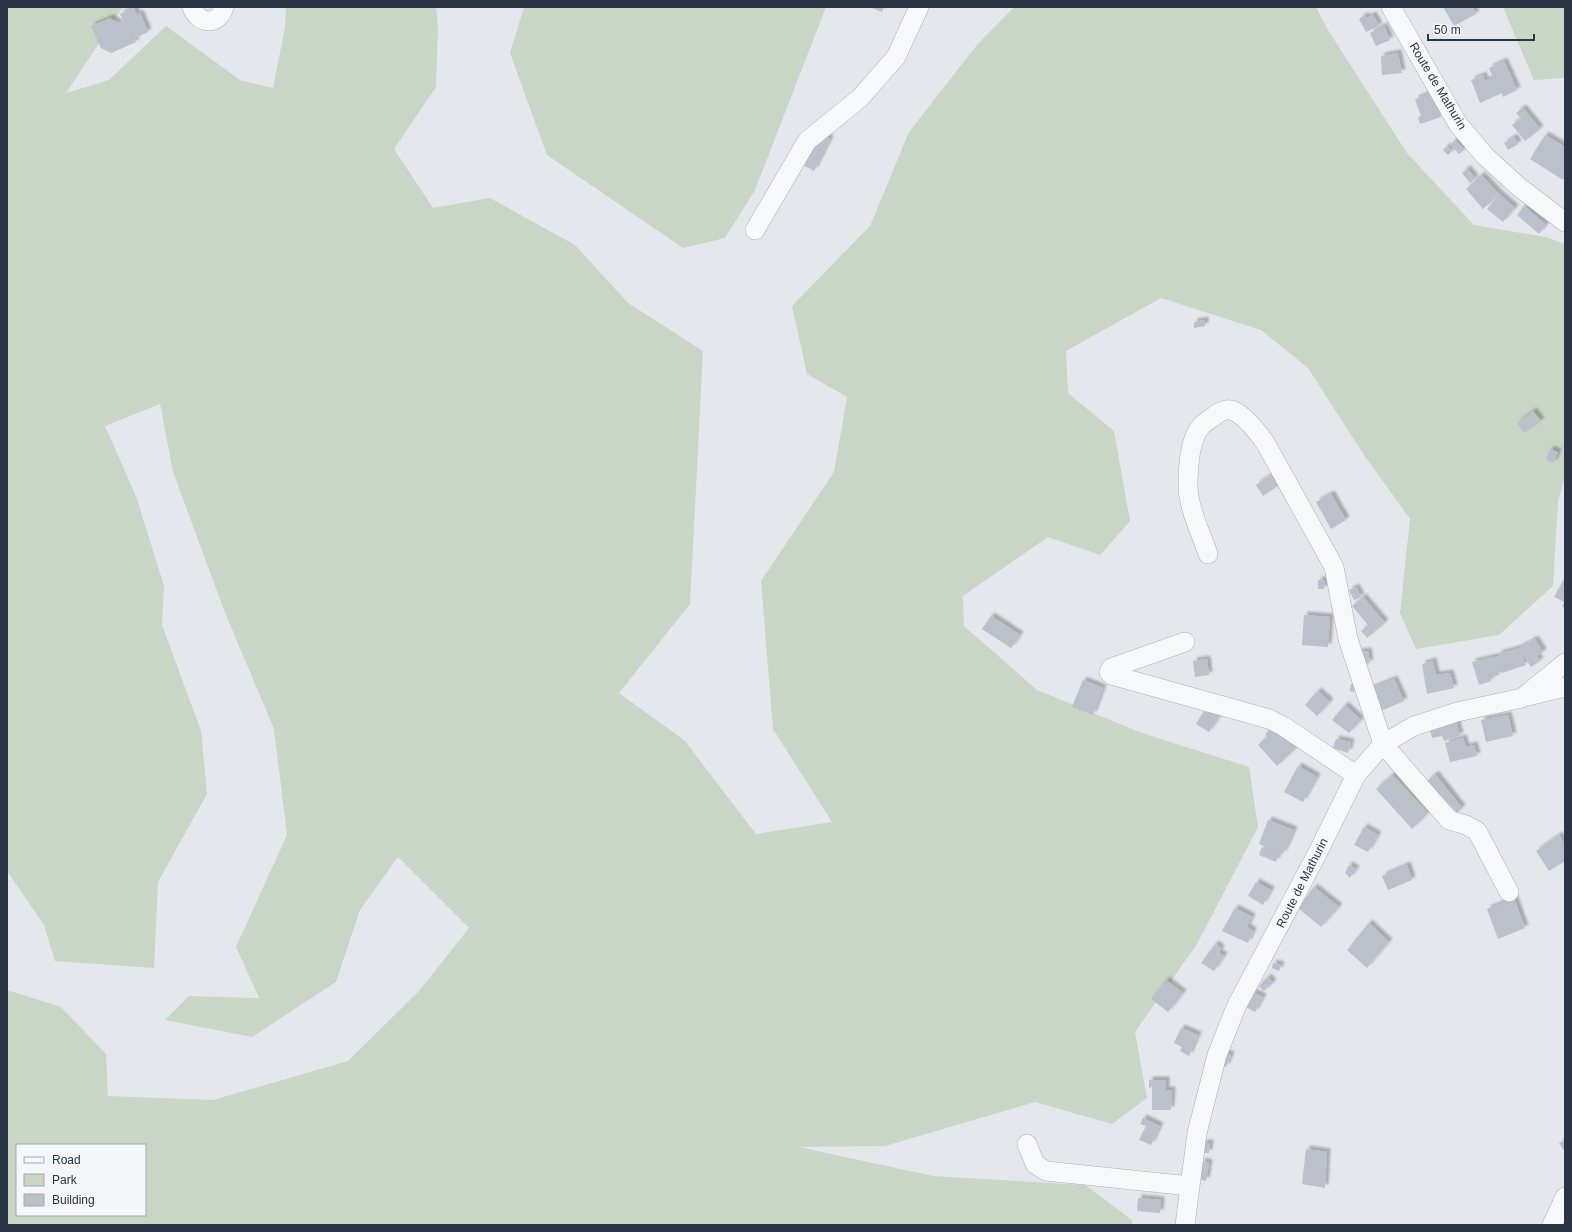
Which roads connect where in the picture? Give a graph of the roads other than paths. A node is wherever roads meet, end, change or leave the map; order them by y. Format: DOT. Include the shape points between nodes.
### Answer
graph roads {
  1 [pos="192,7"];
  2 [pos="224,7"];
  3 [pos="919,7"];
  4 [pos="1391,7"];
  5 [pos="1561,212"];
  6 [pos="755,230"];
  7 [pos="1208,554"];
  8 [pos="1185,642"];
  9 [pos="1565,663"];
  10 [pos="1565,687"];
  11 [pos="1522,698"];
  12 [pos="1383,744"];
  13 [pos="1356,775"];
  14 [pos="1509,892"];
  15 [pos="1027,1144"];
  16 [pos="1190,1186"];
  17 [pos="1565,1197"];
  18 [pos="1185,1225"];
  19 [pos="1552,1225"];
  1 -- 2 [label="street" via="199,18 205,21 218,18"];
  3 -- 6 [label="street" via="896,57 860,98 807,141"];
  4 -- 5 [label="street, Route de Mathurin" via="1458,124 1484,156 1519,187"];
  7 -- 12 [label="street" via="1190,502 1190,458 1201,426 1222,411 1228,410 1234,411 1257,431 1266,444 1329,557 1337,580 1348,639"];
  8 -- 13 [label="street" via="1111,668 1109,672 1112,675 1269,719"];
  9 -- 11 [label="street, Route de Mathurin"];
  10 -- 11 [label="street"];
  11 -- 12 [label="street, Route de Mathurin" via="1440,717 1414,726"];
  12 -- 13 [label="street, Route de Mathurin"];
  12 -- 14 [label="street" via="1449,820 1477,830"];
  13 -- 16 [label="street, Route de Mathurin" via="1236,1007 1217,1055 1197,1133"];
  15 -- 16 [label="street" via="1035,1164 1046,1172"];
  16 -- 18 [label="street, Route de Mathurin"];
  17 -- 19 [label="street"];
}
